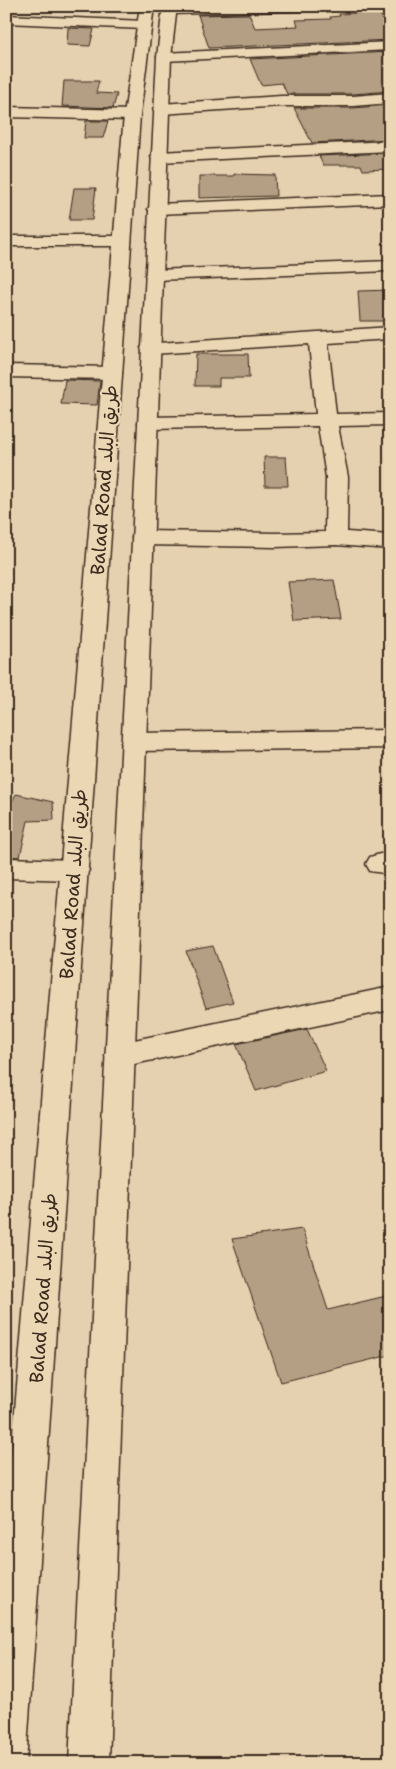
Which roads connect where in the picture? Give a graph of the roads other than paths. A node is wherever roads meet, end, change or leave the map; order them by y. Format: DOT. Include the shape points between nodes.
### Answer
graph roads {
  1 [pos="325,6"];
  2 [pos="157,12"];
  3 [pos="6,19"];
  4 [pos="390,46"];
  5 [pos="164,57"];
  6 [pos="390,98"];
  7 [pos="161,110"];
  8 [pos="6,112"];
  9 [pos="132,115"];
  10 [pos="390,146"];
  11 [pos="159,157"];
  12 [pos="390,199"];
  13 [pos="157,209"];
  14 [pos="6,241"];
  15 [pos="122,241"];
  16 [pos="390,266"];
  17 [pos="154,275"];
  18 [pos="390,333"];
  19 [pos="318,339"];
  20 [pos="151,348"];
  21 [pos="6,371"];
  22 [pos="112,373"];
  23 [pos="390,419"];
  24 [pos="327,421"];
  25 [pos="148,423"];
  26 [pos="143,538"];
  27 [pos="336,538"];
  28 [pos="390,542"];
  29 [pos="390,739"];
  30 [pos="134,742"];
  31 [pos="6,868"];
  32 [pos="75,870"];
  33 [pos="390,998"];
  34 [pos="120,1055"];
  35 [pos="6,1763"];
  36 [pos="89,1763"];
  1 -- 2 [label="main road"];
  2 -- 3 [label="main road"];
  2 -- 5 [label="main road, Balad Road طريق البلد"];
  2 -- 9 [label="main road, Balad Road طريق البلد"];
  4 -- 5 [label="main road"];
  5 -- 7 [label="main road, Balad Road طريق البلد"];
  6 -- 7 [label="main road" via="281,101"];
  7 -- 11 [label="main road, Balad Road طريق البلد"];
  8 -- 9 [label="main road"];
  9 -- 15 [label="main road, Balad Road طريق البلد"];
  10 -- 11 [label="main road"];
  11 -- 13 [label="main road, Balad Road طريق البلد"];
  12 -- 13 [label="main road"];
  13 -- 17 [label="main road, Balad Road طريق البلد"];
  14 -- 15 [label="main road"];
  15 -- 22 [label="main road, Balad Road طريق البلد"];
  16 -- 17 [label="main road"];
  17 -- 20 [label="main road, Balad Road طريق البلد"];
  18 -- 19 [label="main road"];
  19 -- 20 [label="main road"];
  19 -- 24 [label="main road"];
  20 -- 25 [label="main road, Balad Road طريق البلد"];
  21 -- 22 [label="main road"];
  22 -- 32 [label="main road, Balad Road طريق البلد"];
  23 -- 24 [label="main road"];
  24 -- 25 [label="main road"];
  24 -- 27 [label="main road" via="337,477"];
  25 -- 26 [label="main road, Balad Road طريق البلد"];
  26 -- 27 [label="main road"];
  26 -- 30 [label="main road, Balad Road طريق البلد"];
  27 -- 28 [label="main road"];
  29 -- 30 [label="main road"];
  30 -- 34 [label="main road, Balad Road طريق البلد"];
  31 -- 32 [label="main road"];
  32 -- 35 [label="main road, Balad Road طريق البلد"];
  33 -- 34 [label="main road"];
  34 -- 36 [label="main road, Balad Road طريق البلد"];
}
